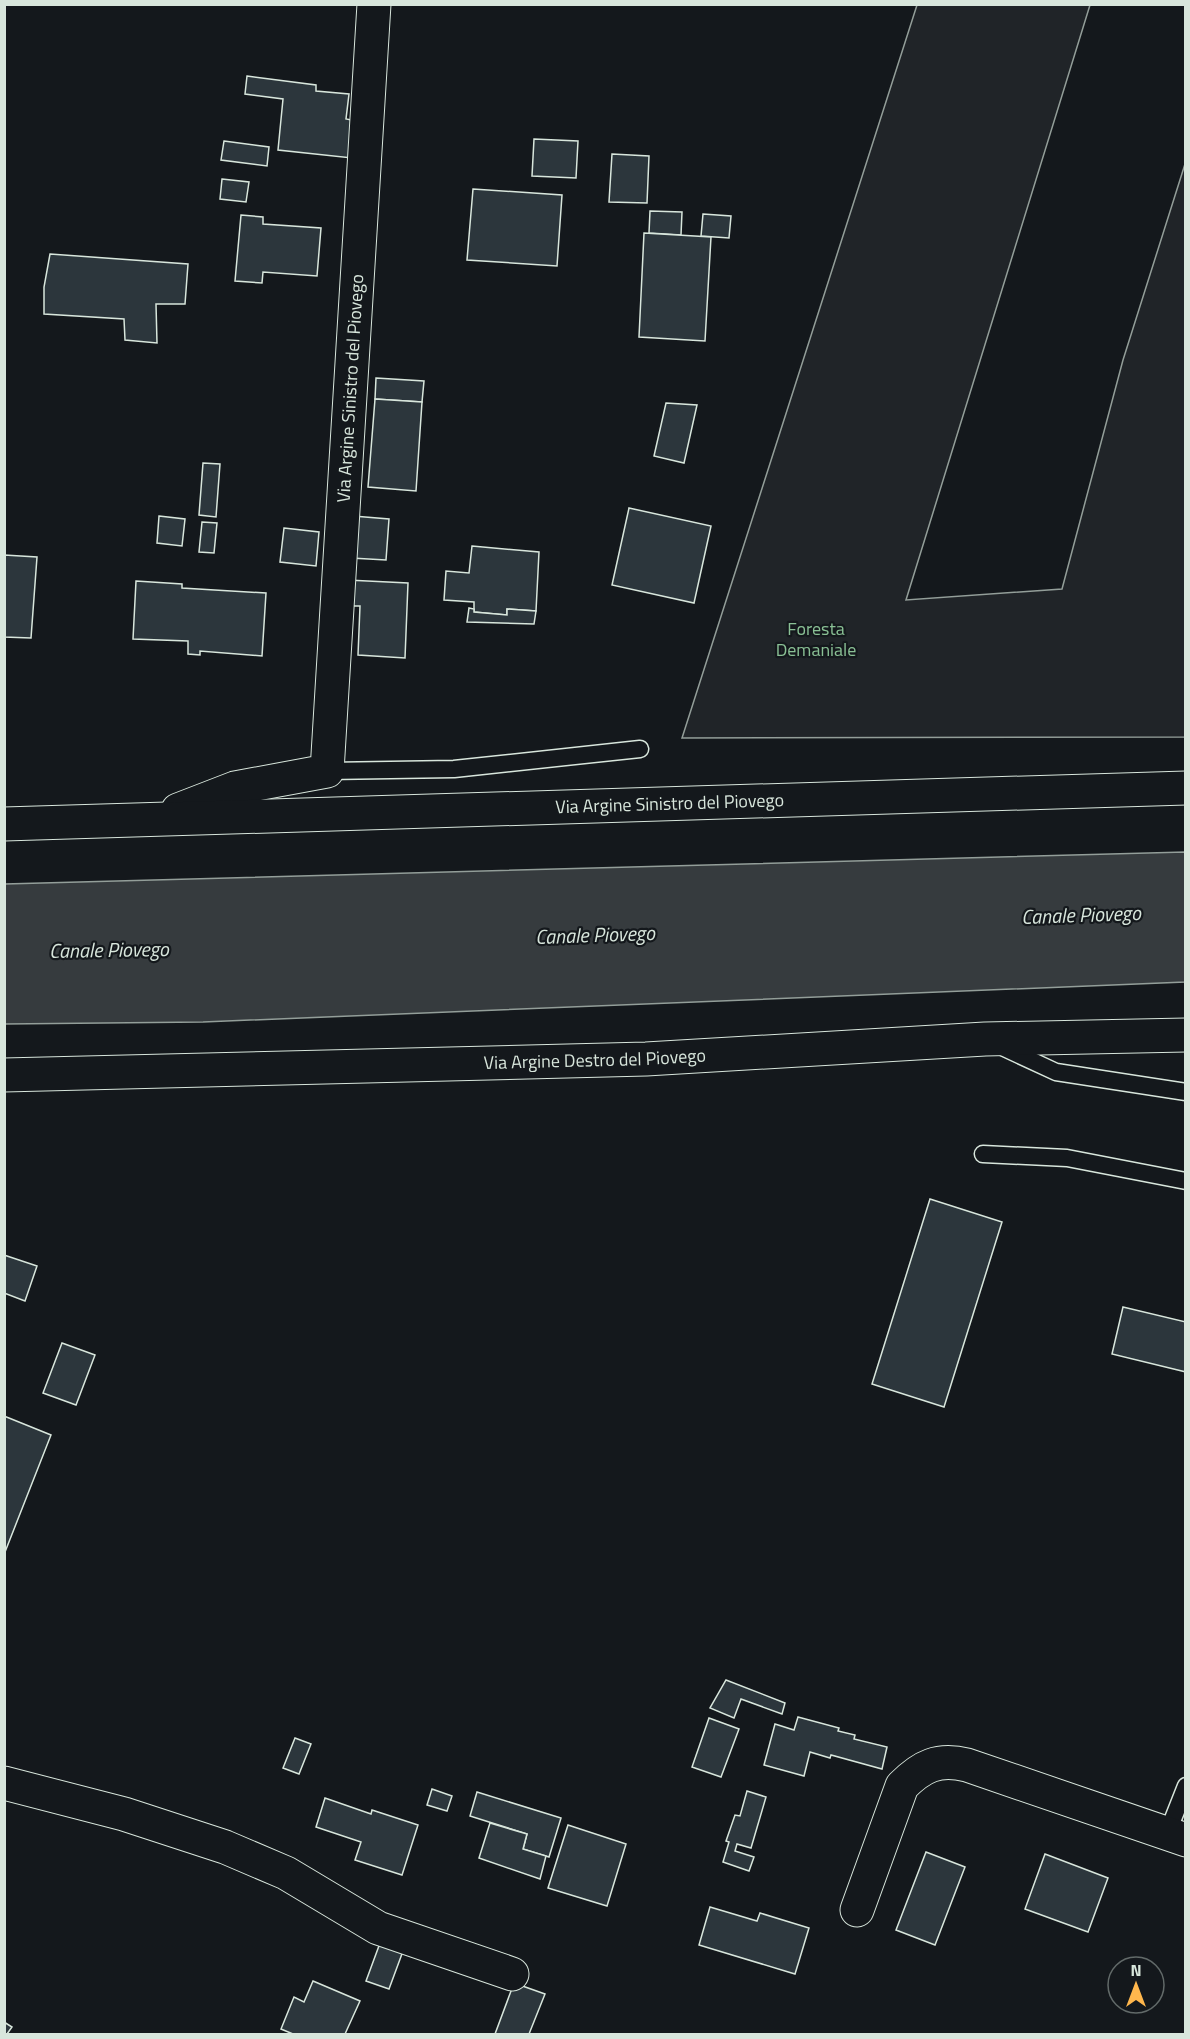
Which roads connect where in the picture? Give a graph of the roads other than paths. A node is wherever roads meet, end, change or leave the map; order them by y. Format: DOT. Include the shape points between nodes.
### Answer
graph roads {
  1 [pos="374,4"];
  2 [pos="640,749"];
  3 [pos="327,771"];
  4 [pos="1185,788"];
  5 [pos="154,819"];
  6 [pos="4,824"];
  7 [pos="1185,1035"];
  8 [pos="1112,1038"];
  9 [pos="985,1039"];
  10 [pos="1185,1047"];
  11 [pos="4,1075"];
  12 [pos="1185,1092"];
  13 [pos="983,1154"];
  14 [pos="1185,1181"];
  15 [pos="4,1782"];
  16 [pos="1185,1786"];
  17 [pos="1176,1837"];
  18 [pos="857,1910"];
  19 [pos="512,1974"];
  1 -- 3 [label="street, Via Argine Sinistro del Piovego"];
  2 -- 3 [label="lane, Via Argine Sinistro del Piovego" via="454,769"];
  3 -- 5 [label="street, Via Argine Sinistro del Piovego" via="235,788"];
  4 -- 5 [label="street, Via Argine Sinistro del Piovego"];
  5 -- 6 [label="street, Via Argine Sinistro del Piovego"];
  7 -- 8 [label="street, Via Argine Destro del Piovego"];
  8 -- 9 [label="street, Via Argine Destro del Piovego"];
  8 -- 10 [label="lane"];
  9 -- 11 [label="street, Via Argine Destro del Piovego" via="646,1059"];
  9 -- 12 [label="lane" via="1056,1072"];
  13 -- 14 [label="lane" via="1067,1158"];
  15 -- 19 [label="street" via="225,1847 286,1873 378,1929"];
  16 -- 17 [label="lane"];
  17 -- 18 [label="street" via="967,1765 950,1761 932,1763 902,1786"];
}
